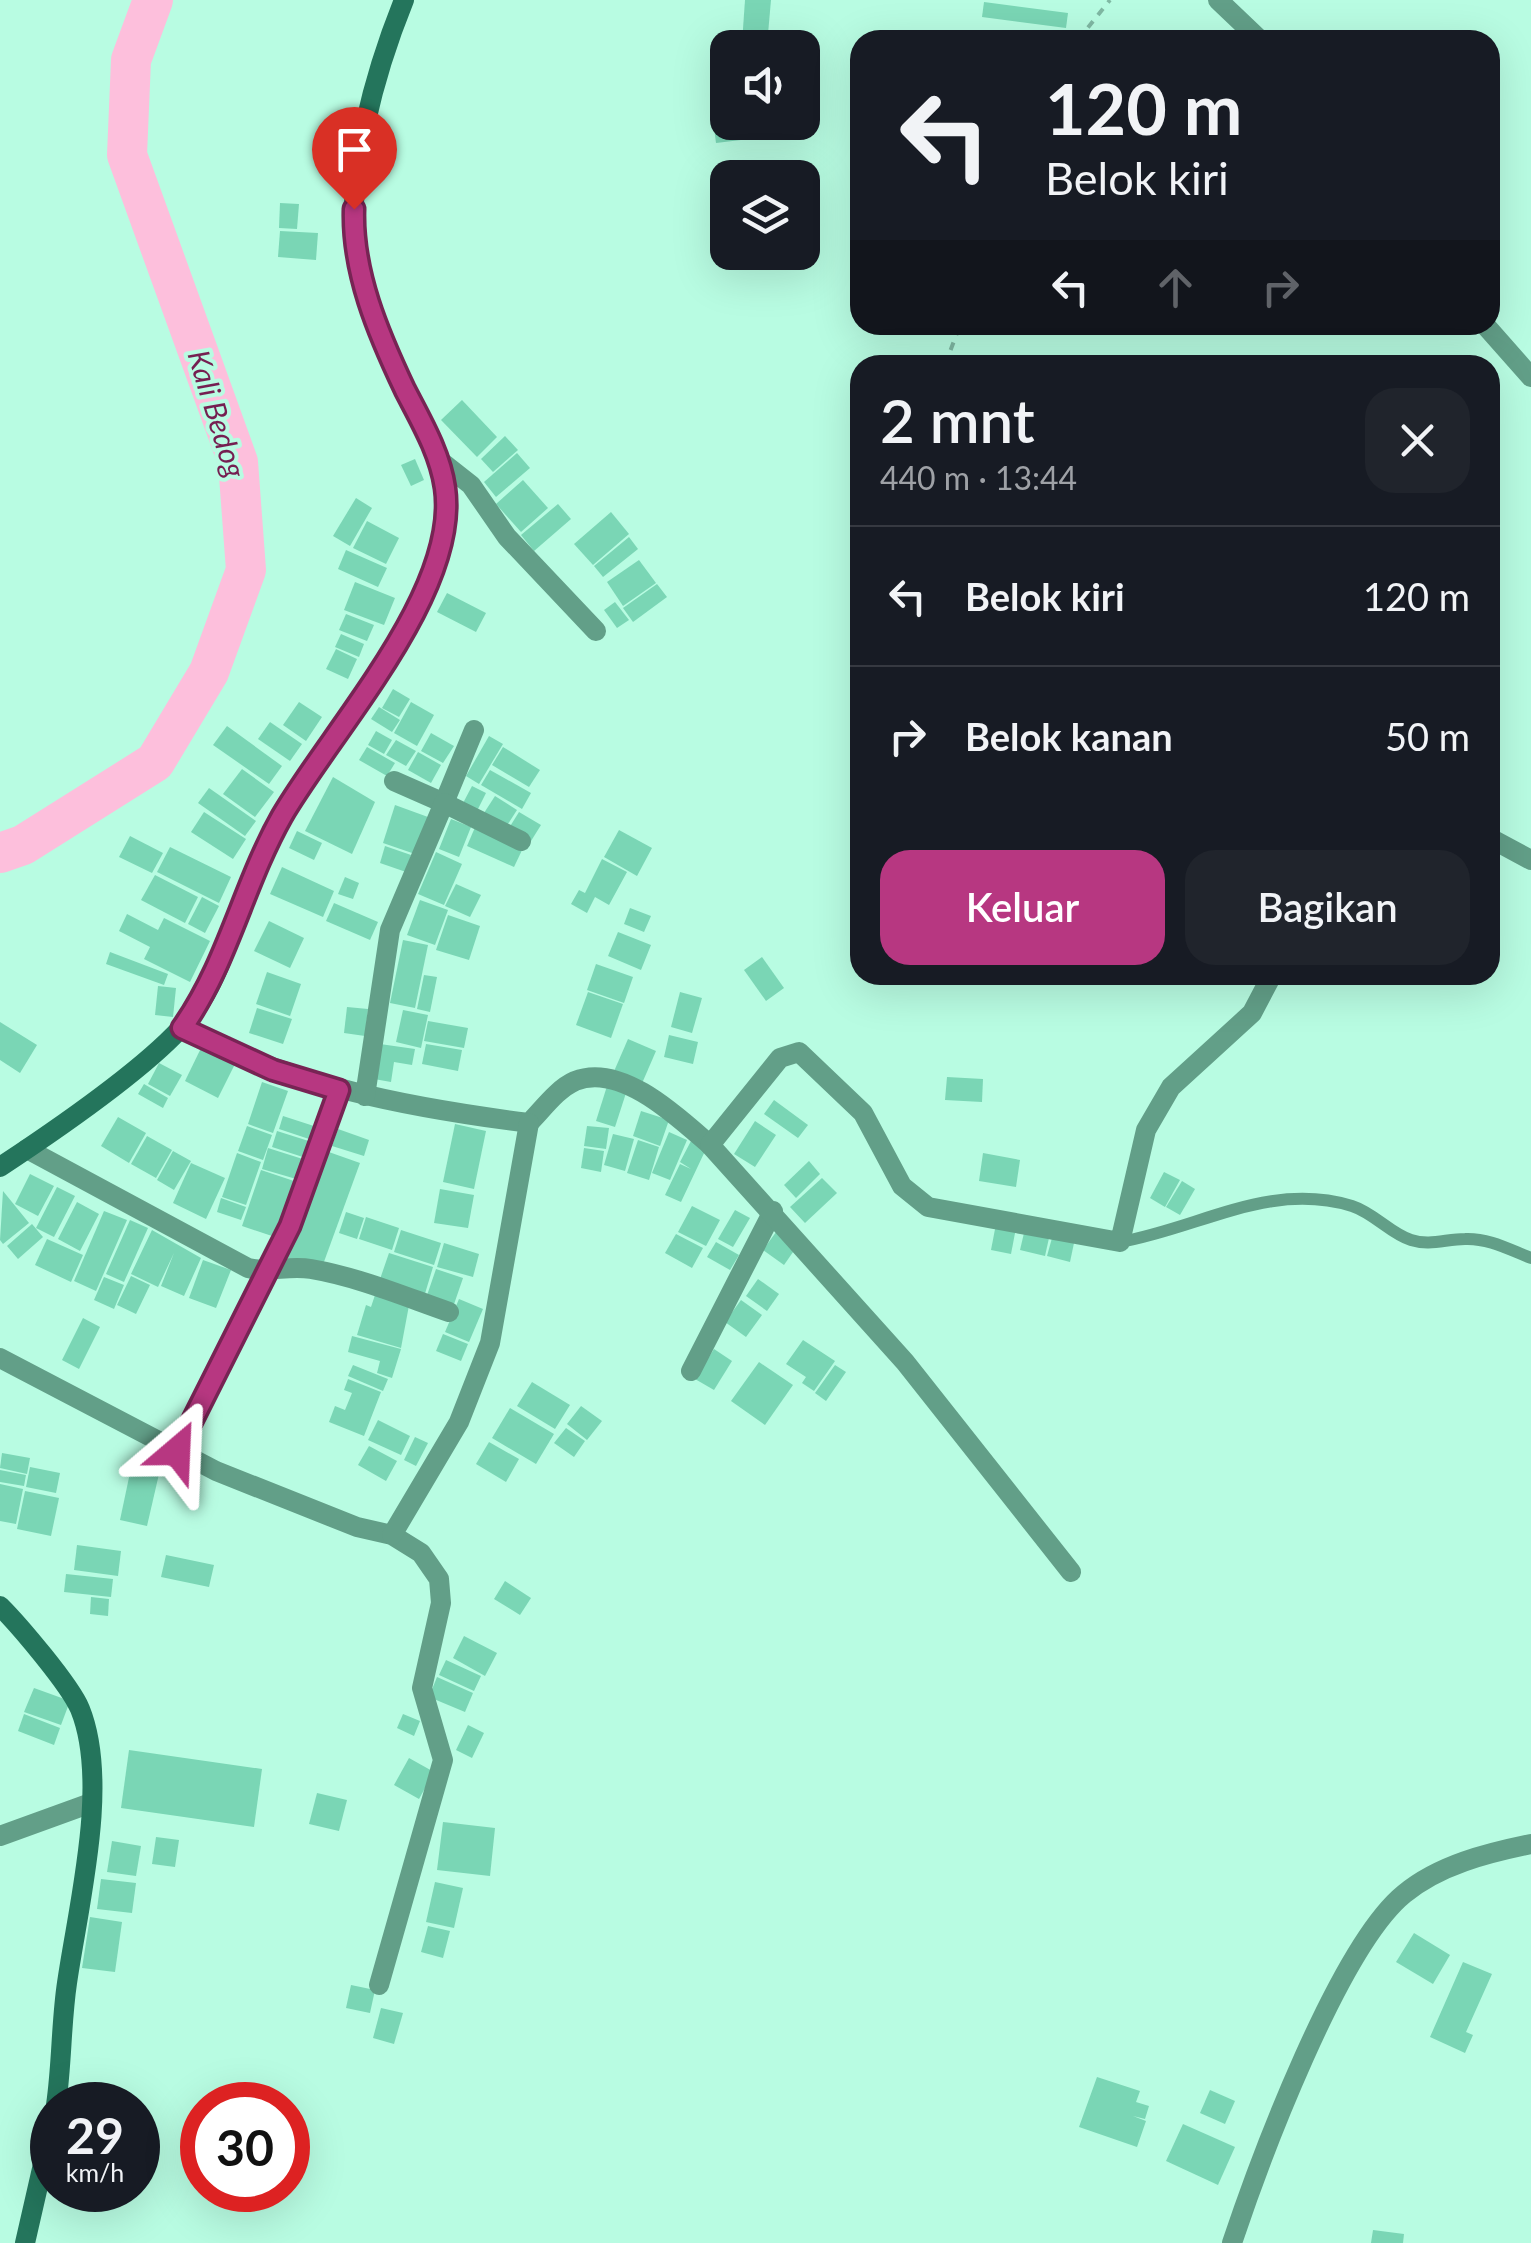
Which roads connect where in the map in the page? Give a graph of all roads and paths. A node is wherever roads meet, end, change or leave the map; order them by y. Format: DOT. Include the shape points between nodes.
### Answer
graph roads {
  1 [pos="404,0"];
  2 [pos="1110,0"];
  3 [pos="1218,0"];
  4 [pos="1086,30"];
  5 [pos="1250,30"];
  6 [pos="1493,335"];
  7 [pos="1531,377"];
  8 [pos="438,459"];
  9 [pos="596,631"];
  10 [pos="474,730"];
  11 [pos="394,782"];
  12 [pos="444,803"];
  13 [pos="521,841"];
  14 [pos="1500,843"];
  15 [pos="1531,860"];
  16 [pos="1267,985"];
  17 [pos="182,1028"];
  18 [pos="339,1090"];
  19 [pos="364,1096"];
  20 [pos="529,1123"];
  21 [pos="710,1145"];
  22 [pos="27,1149"];
  23 [pos="0,1167"];
  24 [pos="773,1211"];
  25 [pos="1120,1242"];
  26 [pos="1531,1258"];
  27 [pos="265,1270"];
  28 [pos="448,1312"];
  29 [pos="0,1358"];
  30 [pos="691,1372"];
  31 [pos="177,1451"];
  32 [pos="392,1534"];
  33 [pos="1071,1572"];
  34 [pos="0,1606"];
  35 [pos="90,1803"];
  36 [pos="0,1836"];
  37 [pos="1531,1844"];
  38 [pos="379,1985"];
  39 [pos="59,2082"];
  40 [pos="32,2212"];
  41 [pos="25,2243"];
  42 [pos="1232,2243"];
  1 -- 8 [label="main road" via="369,118 353,230 372,313"];
  2 -- 4 [label="path"];
  3 -- 5 [label="street"];
  6 -- 7 [label="street"];
  8 -- 9 [label="street" via="471,486 506,537"];
  8 -- 17 [label="main road" via="447,508 429,577 374,678 282,816 218,969"];
  10 -- 12 [label="street"];
  11 -- 12 [label="street"];
  12 -- 13 [label="street"];
  12 -- 19 [label="street" via="390,930"];
  14 -- 15 [label="street"];
  16 -- 25 [label="street" via="1252,1013 1171,1087 1146,1130"];
  17 -- 18 [label="street" via="273,1070"];
  17 -- 22 [label="main road"];
  18 -- 19 [label="street"];
  18 -- 27 [label="street" via="290,1226"];
  19 -- 20 [label="street"];
  20 -- 21 [label="street" via="561,1090 597,1077 636,1090"];
  20 -- 32 [label="street" via="490,1343 459,1422"];
  21 -- 24 [label="street"];
  21 -- 25 [label="street" via="780,1058 799,1052 863,1113 902,1186 928,1207"];
  22 -- 23 [label="main road"];
  22 -- 27 [label="street" via="248,1268"];
  24 -- 30 [label="street"];
  24 -- 33 [label="street" via="906,1362"];
  25 -- 26 [label="lane" via="1169,1233 1233,1206 1311,1196 1356,1207 1407,1240 1477,1239"];
  27 -- 28 [label="street" via="283,1264 326,1272"];
  27 -- 31 [label="street"];
  29 -- 31 [label="street"];
  31 -- 32 [label="street" via="358,1528"];
  32 -- 38 [label="street" via="420,1553 438,1579 441,1603 422,1688 444,1754"];
  34 -- 35 [label="main road" via="80,1710"];
  35 -- 36 [label="street"];
  35 -- 39 [label="main road"];
  37 -- 42 [label="street" via="1427,1878 1383,1915 1295,2083"];
  40 -- 41 [label="main road"];
}
